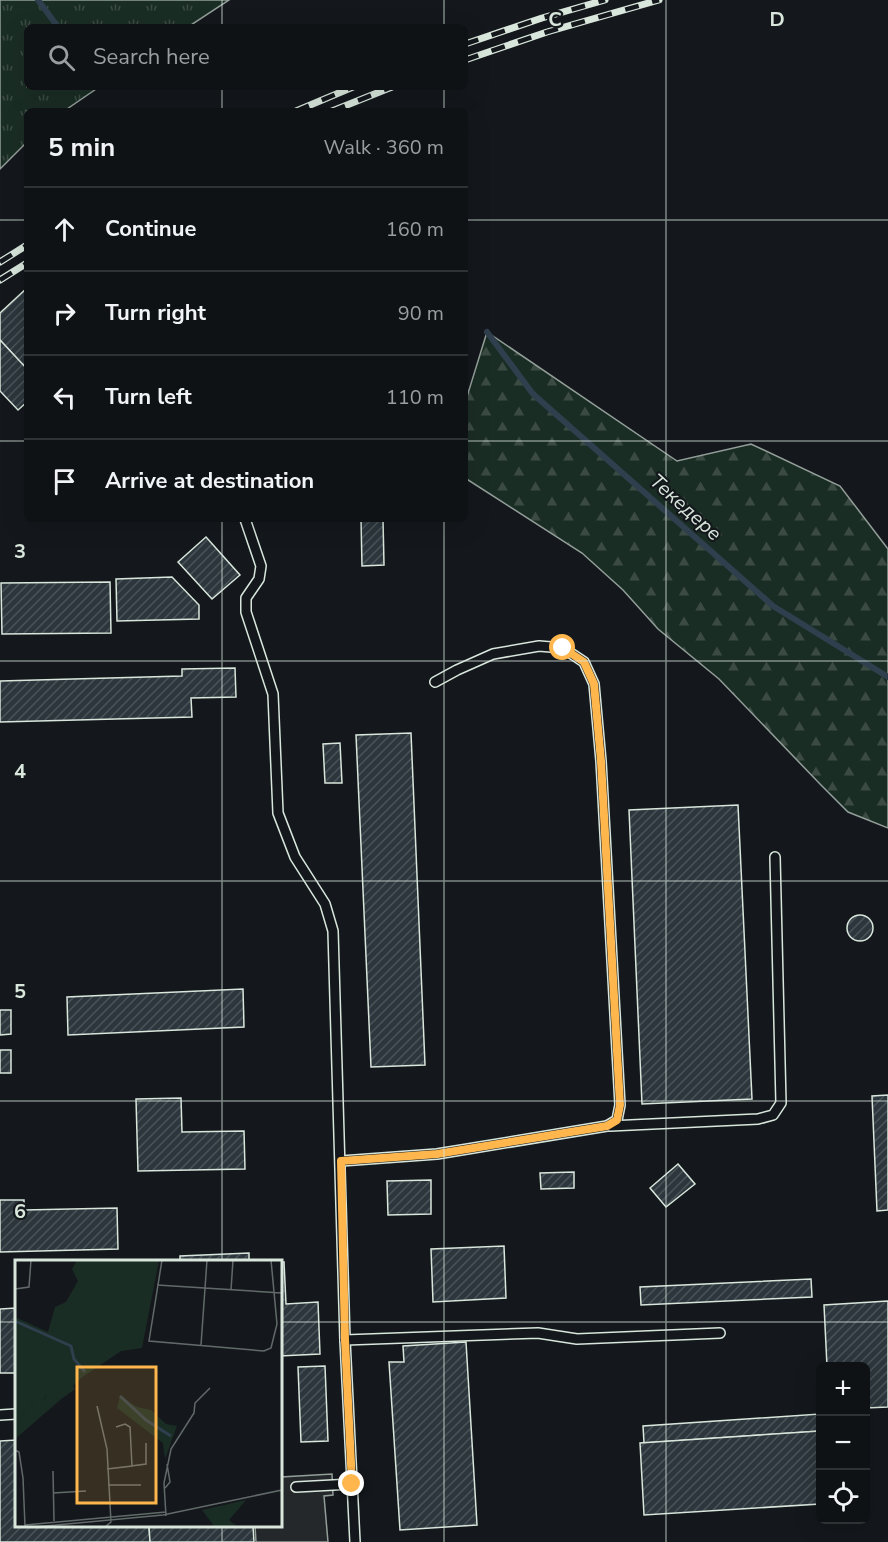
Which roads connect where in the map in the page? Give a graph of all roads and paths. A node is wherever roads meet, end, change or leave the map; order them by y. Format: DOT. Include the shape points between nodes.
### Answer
graph roads {
  1 [pos="246,522"];
  2 [pos="435,682"];
  3 [pos="775,857"];
  4 [pos="607,1126"];
  5 [pos="341,1161"];
  6 [pos="720,1333"];
  7 [pos="345,1340"];
  8 [pos="15,1414"];
  9 [pos="0,1415"];
  10 [pos="352,1484"];
  11 [pos="296,1487"];
  12 [pos="355,1542"];
  1 -- 5 [label="lane" via="261,566 259,579 246,598 246,612 273,694 278,813 295,857 325,904 333,931"];
  2 -- 4 [label="lane" via="493,654 539,646 563,648 584,662 594,684 620,1105 617,1120"];
  3 -- 4 [label="lane" via="782,1103 773,1115 758,1119"];
  4 -- 5 [label="lane" via="437,1154"];
  5 -- 7 [label="lane"];
  6 -- 7 [label="lane" via="577,1339 538,1333"];
  7 -- 10 [label="lane"];
  8 -- 9 [label="lane"];
  10 -- 11 [label="lane"];
  10 -- 12 [label="lane"];
}
